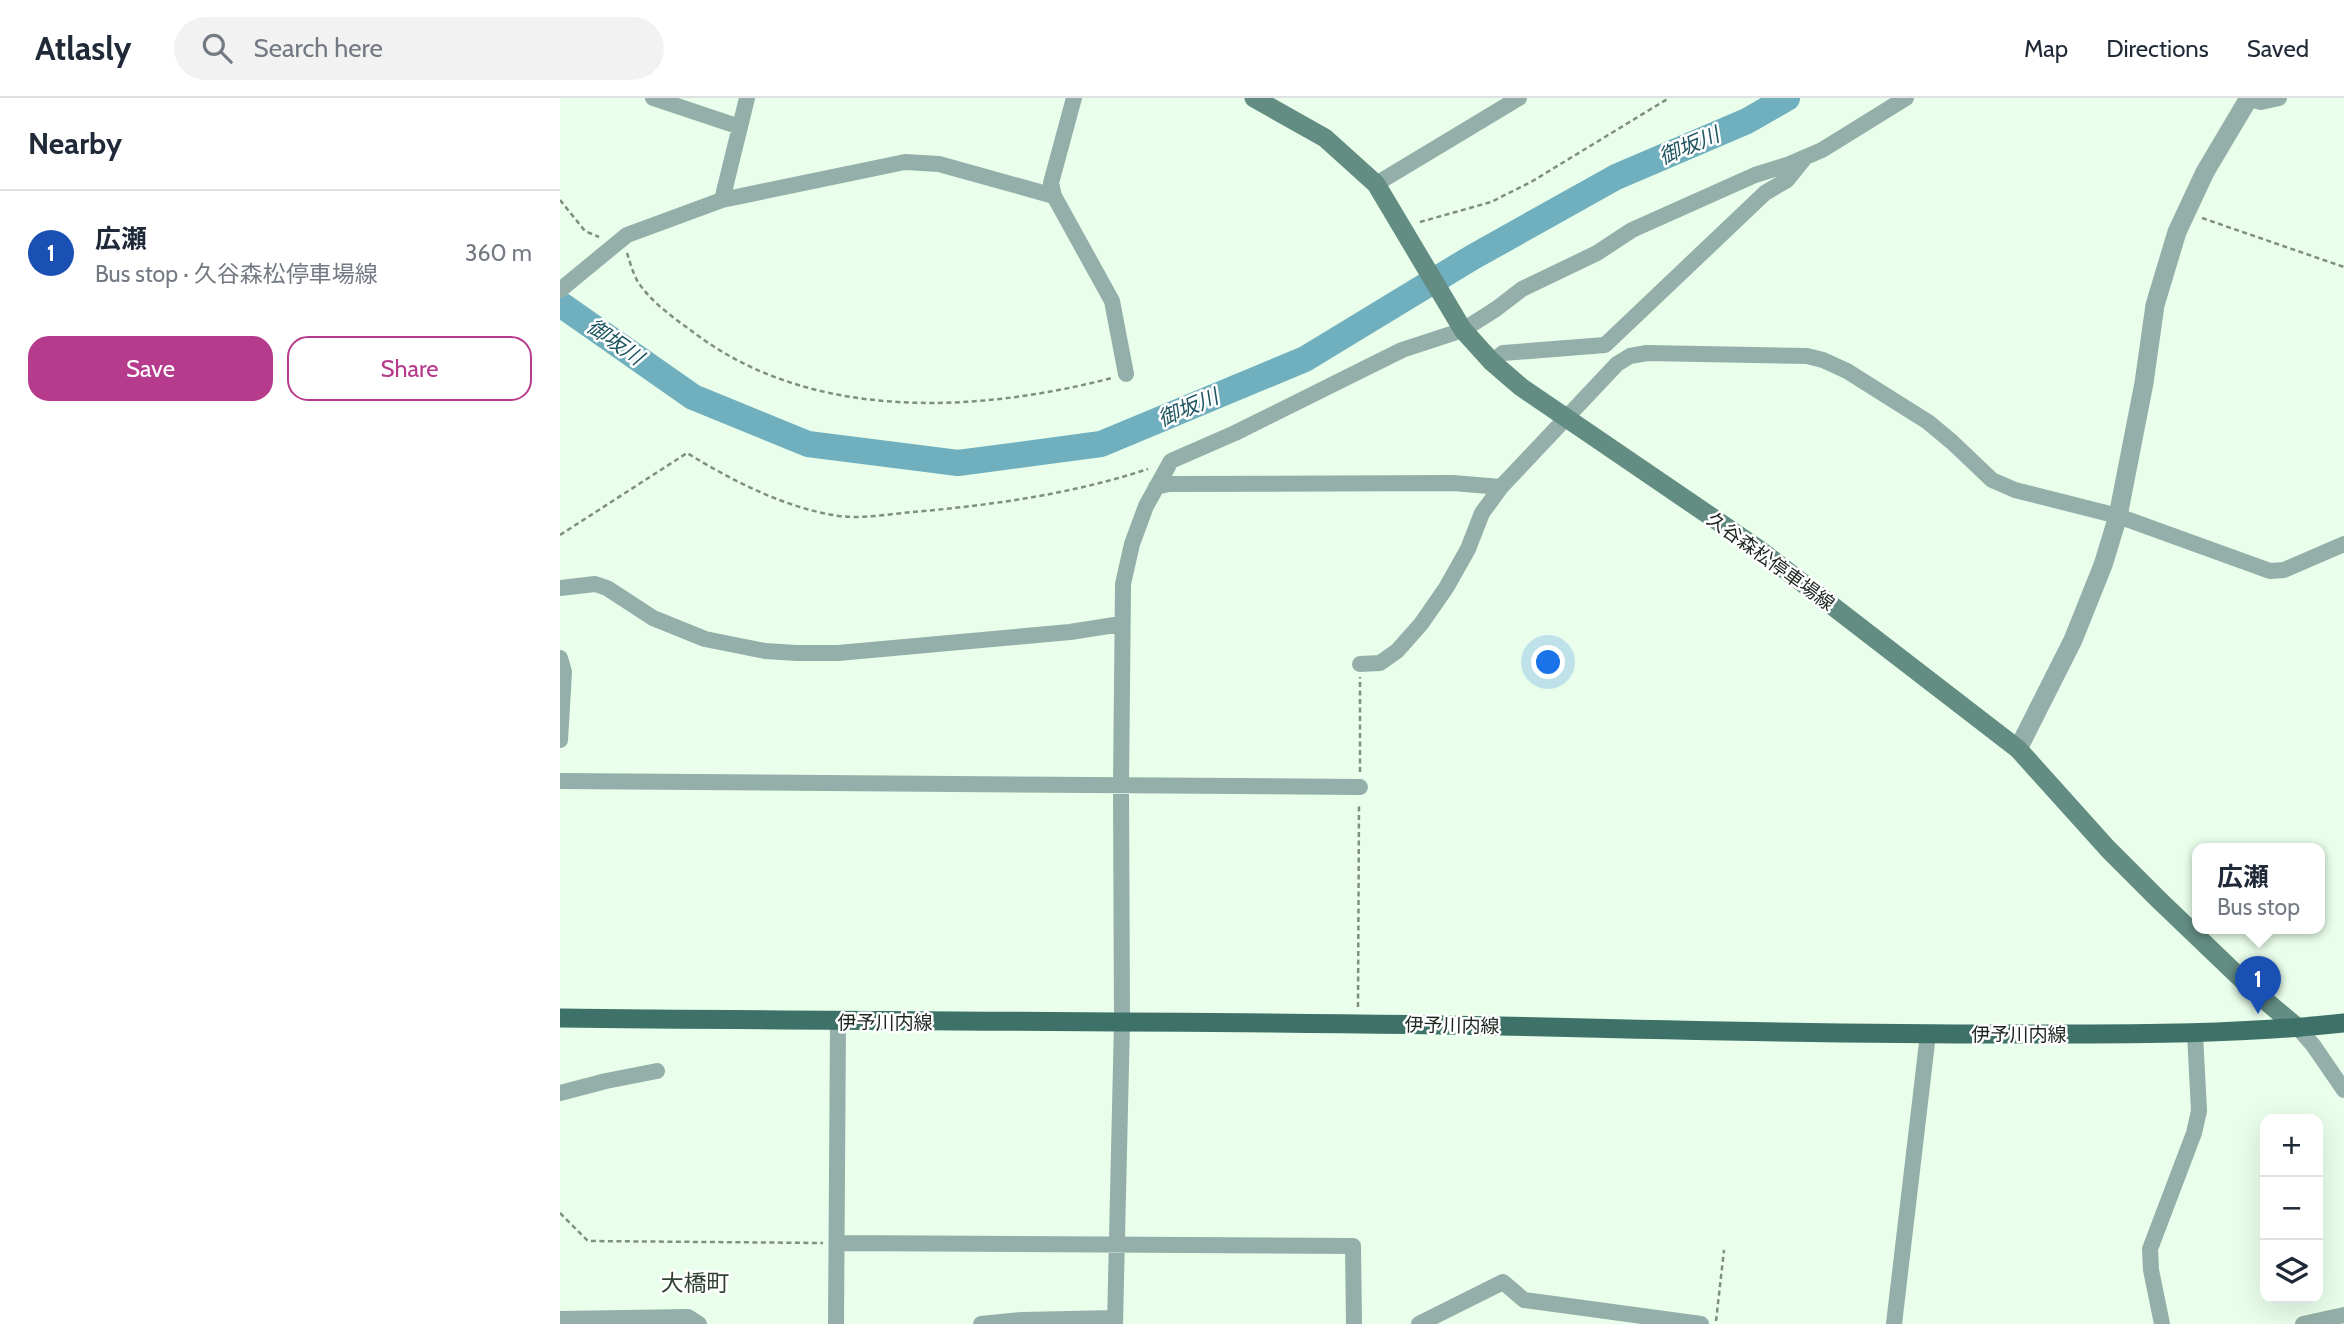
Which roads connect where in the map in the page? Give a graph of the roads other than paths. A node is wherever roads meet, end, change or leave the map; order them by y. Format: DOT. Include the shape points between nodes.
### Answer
graph roads {
  1 [pos="653,98"];
  2 [pos="747,98"];
  3 [pos="1074,98"];
  4 [pos="1254,98"];
  5 [pos="1519,98"];
  6 [pos="1906,98"];
  7 [pos="2279,98"];
  8 [pos="2249,99"];
  9 [pos="740,127"];
  10 [pos="1805,157"];
  11 [pos="1376,184"];
  12 [pos="1054,196"];
  13 [pos="722,200"];
  14 [pos="560,290"];
  15 [pos="1460,326"];
  16 [pos="1492,362"];
  17 [pos="1126,374"];
  18 [pos="1569,418"];
  19 [pos="1156,487"];
  20 [pos="1501,487"];
  21 [pos="2118,516"];
  22 [pos="2344,544"];
  23 [pos="560,588"];
  24 [pos="1121,624"];
  25 [pos="1360,664"];
  26 [pos="561,667"];
  27 [pos="560,740"];
  28 [pos="2018,749"];
  29 [pos="560,782"];
  30 [pos="1121,786"];
  31 [pos="1360,787"];
  32 [pos="2192,932"];
  33 [pos="2195,934"];
  34 [pos="560,1018"];
  35 [pos="838,1022"];
  36 [pos="1122,1023"];
  37 [pos="2344,1023"];
  38 [pos="2298,1028"];
  39 [pos="1928,1034"];
  40 [pos="2195,1034"];
  41 [pos="657,1071"];
  42 [pos="2344,1090"];
  43 [pos="560,1093"];
  44 [pos="837,1244"];
  45 [pos="1117,1245"];
  46 [pos="2344,1315"];
  47 [pos="560,1319"];
  48 [pos="1115,1321"];
  49 [pos="699,1324"];
  50 [pos="836,1324"];
  51 [pos="981,1324"];
  52 [pos="1354,1324"];
  53 [pos="1419,1324"];
  54 [pos="1701,1324"];
  55 [pos="1895,1324"];
  56 [pos="2162,1324"];
  57 [pos="2303,1324"];
  1 -- 9 [label="street"];
  2 -- 9 [label="street"];
  3 -- 12 [label="street" via="1051,183"];
  4 -- 11 [label="main road, 久谷森松停車場線" via="1325,138"];
  5 -- 11 [label="street"];
  6 -- 10 [label="street"];
  7 -- 8 [label="street"];
  8 -- 21 [label="street" via="2185,212 2164,272"];
  9 -- 13 [label="street"];
  10 -- 15 [label="street" via="1632,230 1597,253 1522,289 1496,310"];
  10 -- 16 [label="street" via="1787,180 1765,193 1605,345 1503,352"];
  11 -- 15 [label="main road, 久谷森松停車場線"];
  12 -- 13 [label="street" via="939,164 905,162"];
  12 -- 17 [label="street" via="1112,301"];
  13 -- 14 [label="street" via="627,235"];
  15 -- 16 [label="main road, 久谷森松停車場線"];
  15 -- 19 [label="street" via="1171,461"];
  16 -- 18 [label="main road, 久谷森松停車場線"];
  18 -- 20 [label="street"];
  18 -- 21 [label="street" via="1630,356 1647,352 1807,356 1847,371 1928,422 1992,480"];
  18 -- 28 [label="main road, 久谷森松停車場線" via="1760,550"];
  19 -- 20 [label="street"];
  19 -- 24 [label="street" via="1132,544"];
  20 -- 25 [label="street" via="1421,624 1380,663"];
  21 -- 22 [label="street" via="2270,571 2284,570"];
  21 -- 28 [label="street" via="2073,640"];
  23 -- 24 [label="street" via="595,584 653,618 705,639 797,653 875,650"];
  24 -- 30 [label="street"];
  26 -- 27 [label="street"];
  28 -- 32 [label="main road, 久谷森松停車場線" via="2108,849"];
  29 -- 30 [label="street"];
  30 -- 31 [label="street"];
  30 -- 36 [label="street"];
  33 -- 38 [label="main road, 久谷森松停車場線"];
  34 -- 35 [label="main road, 伊予川内線"];
  35 -- 36 [label="main road, 伊予川内線"];
  35 -- 44 [label="street"];
  36 -- 39 [label="main road, 伊予川内線"];
  36 -- 45 [label="street"];
  37 -- 38 [label="main road, 伊予川内線"];
  38 -- 40 [label="main road, 伊予川内線"];
  38 -- 42 [label="street"];
  39 -- 40 [label="main road, 伊予川内線"];
  39 -- 55 [label="street"];
  40 -- 56 [label="street" via="2199,1111 2150,1249"];
  41 -- 43 [label="street"];
  44 -- 45 [label="street"];
  44 -- 50 [label="street"];
  45 -- 48 [label="street"];
  45 -- 52 [label="street" via="1353,1246"];
  46 -- 57 [label="street"];
  47 -- 49 [label="street" via="688,1317"];
  48 -- 51 [label="street"];
  53 -- 54 [label="street" via="1503,1282 1524,1300"];
}
